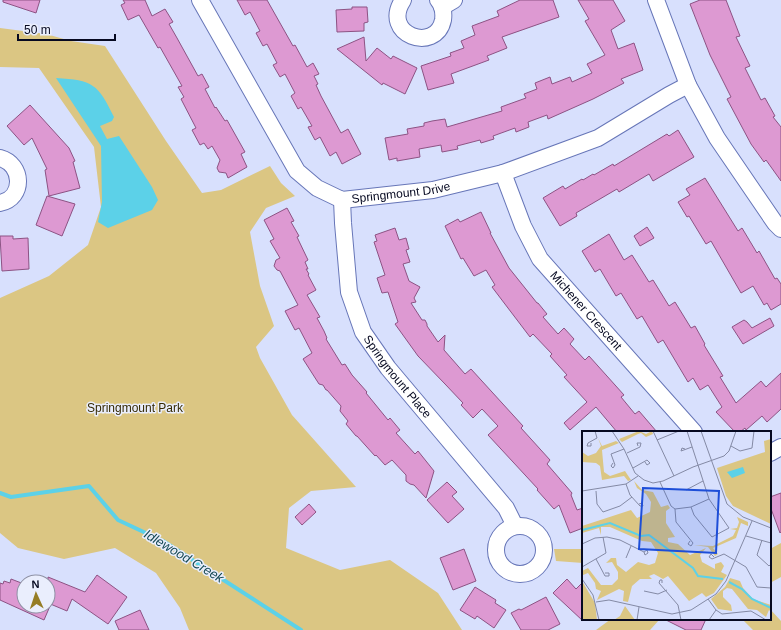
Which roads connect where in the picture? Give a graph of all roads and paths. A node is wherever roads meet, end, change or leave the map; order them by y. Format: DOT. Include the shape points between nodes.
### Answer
graph roads {
  1 [pos="200,0"];
  2 [pos="403,0"];
  3 [pos="656,0"];
  4 [pos="445,2"];
  5 [pos="688,85"];
  6 [pos="0,158"];
  7 [pos="503,173"];
  8 [pos="342,200"];
  9 [pos="0,202"];
  10 [pos="781,229"];
  11 [pos="693,431"];
  12 [pos="781,447"];
  13 [pos="771,452"];
  14 [pos="515,526"];
  1 -- 8 [label="street, Springmount Drive" via="297,171 318,188"];
  2 -- 4 [label="street" via="397,14 399,24 403,31 412,37 420,38 429,37 436,32 442,23"];
  3 -- 5 [label="street"];
  5 -- 7 [label="street, Springmount Drive" via="598,138"];
  5 -- 10 [label="street" via="716,138"];
  6 -- 9 [label="street" via="12,164 18,173 19,182 12,197"];
  7 -- 8 [label="street, Springmount Drive" via="433,190"];
  7 -- 11 [label="street, Michener Crescent" via="523,226 540,259"];
  8 -- 14 [label="street, Springmount Place" via="349,292 363,332 388,368 506,508"];
  12 -- 13 [label="street"];
}
